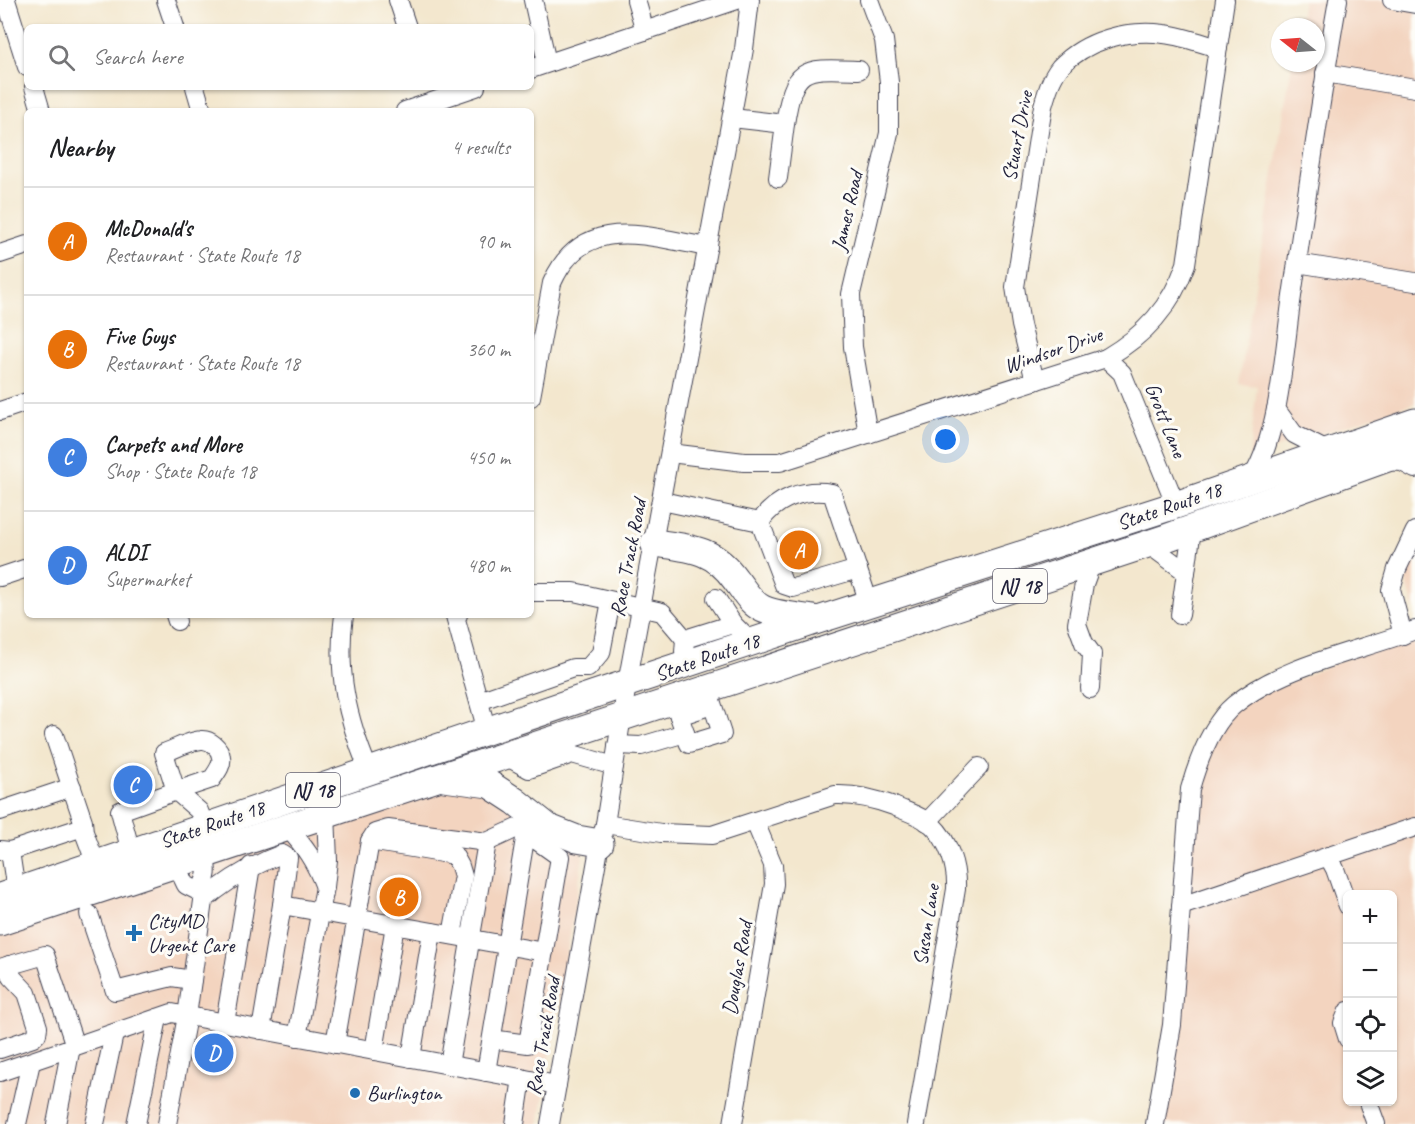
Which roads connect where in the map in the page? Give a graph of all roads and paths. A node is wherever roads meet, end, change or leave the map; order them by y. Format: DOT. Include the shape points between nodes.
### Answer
graph roads {
  1 [pos="6,0"];
  2 [pos="166,0"];
  3 [pos="398,0"];
  4 [pos="533,0"];
  5 [pos="636,0"];
  6 [pos="737,0"];
  7 [pos="750,0"];
  8 [pos="869,0"];
  9 [pos="1225,0"];
  10 [pos="1338,0"];
  11 [pos="1392,0"];
  12 [pos="1415,4"];
  13 [pos="704,5"];
  14 [pos="174,24"];
  15 [pos="406,24"];
  16 [pos="645,31"];
  17 [pos="1218,48"];
  18 [pos="24,57"];
  19 [pos="539,66"];
  20 [pos="859,70"];
  21 [pos="1325,73"];
  22 [pos="1415,88"];
  23 [pos="35,90"];
  24 [pos="196,90"];
  25 [pos="456,90"];
  26 [pos="429,94"];
  27 [pos="40,108"];
  28 [pos="201,108"];
  29 [pos="409,108"];
  30 [pos="732,118"];
  31 [pos="785,124"];
  32 [pos="778,178"];
  33 [pos="24,246"];
  34 [pos="708,247"];
  35 [pos="0,254"];
  36 [pos="1297,263"];
  37 [pos="1415,282"];
  38 [pos="1106,358"];
  39 [pos="534,381"];
  40 [pos="1035,381"];
  41 [pos="24,403"];
  42 [pos="1276,409"];
  43 [pos="0,411"];
  44 [pos="1415,422"];
  45 [pos="868,434"];
  46 [pos="1415,448"];
  47 [pos="1328,451"];
  48 [pos="670,453"];
  49 [pos="1377,461"];
  50 [pos="1415,469"];
  51 [pos="1253,476"];
  52 [pos="662,501"];
  53 [pos="1176,505"];
  54 [pos="760,522"];
  55 [pos="1192,529"];
  56 [pos="1415,531"];
  57 [pos="654,543"];
  58 [pos="1148,544"];
  59 [pos="1092,562"];
  60 [pos="24,569"];
  61 [pos="858,569"];
  62 [pos="1186,572"];
  63 [pos="0,577"];
  64 [pos="534,592"];
  65 [pos="716,598"];
  66 [pos="611,601"];
  67 [pos="869,603"];
  68 [pos="642,607"];
  69 [pos="1180,615"];
  70 [pos="344,618"];
  71 [pos="456,618"];
  72 [pos="818,620"];
  73 [pos="742,633"];
  74 [pos="1409,633"];
  75 [pos="685,652"];
  76 [pos="592,681"];
  77 [pos="627,684"];
  78 [pos="1090,689"];
  79 [pos="709,697"];
  80 [pos="479,701"];
  81 [pos="622,716"];
  82 [pos="679,716"];
  83 [pos="487,731"];
  84 [pos="54,735"];
  85 [pos="575,742"];
  86 [pos="617,746"];
  87 [pos="504,755"];
  88 [pos="614,766"];
  89 [pos="979,767"];
  90 [pos="369,771"];
  91 [pos="437,777"];
  92 [pos="72,787"];
  93 [pos="0,811"];
  94 [pos="326,814"];
  95 [pos="755,822"];
  96 [pos="927,822"];
  97 [pos="205,826"];
  98 [pos="83,827"];
  99 [pos="286,827"];
  100 [pos="1415,827"];
  101 [pos="526,833"];
  102 [pos="602,834"];
  103 [pos="370,842"];
  104 [pos="487,842"];
  105 [pos="5,850"];
  106 [pos="131,852"];
  107 [pos="204,854"];
  108 [pos="1328,856"];
  109 [pos="96,864"];
  110 [pos="176,864"];
  111 [pos="251,866"];
  112 [pos="325,887"];
  113 [pos="8,894"];
  114 [pos="1343,894"];
  115 [pos="201,896"];
  116 [pos="85,901"];
  117 [pos="282,905"];
  118 [pos="1181,906"];
  119 [pos="321,911"];
  120 [pos="357,918"];
  121 [pos="0,922"];
  122 [pos="395,925"];
  123 [pos="432,932"];
  124 [pos="452,935"];
  125 [pos="470,939"];
  126 [pos="507,946"];
  127 [pos="544,952"];
  128 [pos="4,967"];
  129 [pos="192,980"];
  130 [pos="186,1016"];
  131 [pos="158,1018"];
  132 [pos="225,1023"];
  133 [pos="261,1030"];
  134 [pos="114,1034"];
  135 [pos="297,1037"];
  136 [pos="492,1039"];
  137 [pos="335,1044"];
  138 [pos="73,1047"];
  139 [pos="0,1049"];
  140 [pos="374,1051"];
  141 [pos="411,1058"];
  142 [pos="31,1062"];
  143 [pos="449,1065"];
  144 [pos="0,1072"];
  145 [pos="486,1072"];
  146 [pos="522,1078"];
  147 [pos="557,1085"];
  148 [pos="1370,1106"];
  149 [pos="17,1124"];
  150 [pos="56,1124"];
  151 [pos="95,1124"];
  152 [pos="136,1124"];
  153 [pos="167,1124"];
  154 [pos="515,1124"];
  155 [pos="550,1124"];
  156 [pos="733,1124"];
  157 [pos="916,1124"];
  158 [pos="1155,1124"];
  159 [pos="1376,1124"];
  1 -- 18 [label="street"];
  2 -- 14 [label="street"];
  3 -- 15 [label="street"];
  4 -- 19 [label="street"];
  5 -- 16 [label="street"];
  6 -- 13 [label="street"];
  7 -- 30 [label="street, Race Track Road"];
  8 -- 45 [label="street, James Road" via="884,40 889,133 851,294 853,347"];
  9 -- 17 [label="street, Windsor Drive"];
  10 -- 21 [label="street"];
  11 -- 12 [label="street"];
  13 -- 16 [label="street"];
  16 -- 19 [label="street"];
  17 -- 38 [label="street, Windsor Drive" via="1181,278 1167,306 1152,324"];
  17 -- 40 [label="street, Stuart Drive" via="1164,34 1131,33 1108,38 1072,57 1049,86 1015,287"];
  20 -- 31 [label="street" via="808,71 790,93"];
  21 -- 22 [label="street"];
  21 -- 36 [label="street"];
  23 -- 27 [label="street"];
  24 -- 28 [label="street"];
  25 -- 26 [label="street"];
  26 -- 29 [label="street"];
  30 -- 31 [label="street"];
  30 -- 34 [label="street, Race Track Road"];
  31 -- 32 [label="street"];
  33 -- 35 [label="street"];
  34 -- 39 [label="street" via="620,234 605,235 578,247 566,257 552,284"];
  34 -- 48 [label="street, Race Track Road"];
  36 -- 37 [label="street"];
  36 -- 42 [label="street"];
  38 -- 40 [label="street, Windsor Drive"];
  38 -- 53 [label="street, Grott Lane" via="1122,373"];
  40 -- 45 [label="street, Windsor Drive"];
  41 -- 43 [label="street"];
  42 -- 47 [label="street" via="1294,434"];
  42 -- 51 [label="street" via="1262,462"];
  44 -- 47 [label="highway, State Route 18 / NJ 18"];
  45 -- 48 [label="street, Windsor Drive" via="780,462"];
  46 -- 49 [label="highway, State Route 18 / NJ 18"];
  47 -- 51 [label="highway, State Route 18 / NJ 18"];
  48 -- 52 [label="street, Race Track Road"];
  49 -- 50 [label="street" via="1402,462"];
  49 -- 55 [label="highway, State Route 18 / NJ 18"];
  51 -- 53 [label="highway, State Route 18 / NJ 18"];
  52 -- 54 [label="street"];
  52 -- 57 [label="street, Race Track Road"];
  53 -- 67 [label="highway, State Route 18 / NJ 18"];
  54 -- 61 [label="street" via="784,585 793,588"];
  54 -- 61 [label="street" via="770,508 790,497 820,491 832,493"];
  55 -- 58 [label="highway, State Route 18 / NJ 18"];
  55 -- 62 [label="street"];
  56 -- 74 [label="street" via="1391,590"];
  57 -- 68 [label="street, Race Track Road"];
  57 -- 72 [label="highway" via="706,552 721,562 749,598 764,610"];
  58 -- 59 [label="highway, State Route 18 / NJ 18"];
  58 -- 62 [label="street"];
  59 -- 78 [label="street" via="1077,624 1092,654"];
  59 -- 79 [label="highway, State Route 18 / NJ 18"];
  60 -- 63 [label="street"];
  61 -- 67 [label="street"];
  62 -- 69 [label="street"];
  64 -- 66 [label="street" via="574,592"];
  65 -- 73 [label="street"];
  66 -- 68 [label="street"];
  66 -- 76 [label="street"];
  67 -- 72 [label="highway, State Route 18 / NJ 18"];
  68 -- 75 [label="street" via="662,612"];
  68 -- 77 [label="street, Race Track Road"];
  70 -- 90 [label="street" via="343,682 354,735"];
  71 -- 80 [label="street"];
  72 -- 73 [label="highway, State Route 18 / NJ 18"];
  73 -- 75 [label="highway, State Route 18 / NJ 18"];
  74 -- 118 [label="street" via="1275,678 1233,706 1206,744 1190,789"];
  75 -- 77 [label="highway, State Route 18 / NJ 18"];
  76 -- 77 [label="highway, State Route 18 / NJ 18"];
  76 -- 80 [label="street" via="573,668"];
  76 -- 83 [label="highway, State Route 18 / NJ 18"];
  77 -- 81 [label="street, Race Track Road"];
  79 -- 82 [label="highway, State Route 18 / NJ 18"];
  79 -- 82 [label="street" via="722,734 689,744"];
  80 -- 83 [label="street"];
  81 -- 82 [label="highway, State Route 18 / NJ 18"];
  81 -- 85 [label="highway, State Route 18 / NJ 18"];
  81 -- 86 [label="street, Race Track Road"];
  82 -- 86 [label="street" via="641,746"];
  83 -- 90 [label="highway, State Route 18 / NJ 18"];
  84 -- 92 [label="street"];
  85 -- 87 [label="highway, State Route 18 / NJ 18"];
  85 -- 87 [label="street" via="528,769"];
  85 -- 88 [label="street"];
  86 -- 88 [label="street, Race Track Road"];
  87 -- 91 [label="highway, State Route 18 / NJ 18"];
  88 -- 102 [label="street, Race Track Road"];
  89 -- 96 [label="street"];
  90 -- 97 [label="highway, State Route 18 / NJ 18"];
  91 -- 94 [label="highway, State Route 18 / NJ 18"];
  91 -- 102 [label="highway" via="489,784 549,828 577,839"];
  92 -- 93 [label="street"];
  92 -- 98 [label="street"];
  94 -- 99 [label="highway, State Route 18 / NJ 18"];
  94 -- 112 [label="street"];
  95 -- 96 [label="street, Susan Lane" via="835,795 853,794 917,815"];
  95 -- 102 [label="street, Susan Lane" via="712,835"];
  95 -- 156 [label="street, Douglas Road" via="773,865 774,884"];
  96 -- 157 [label="street, Susan Lane" via="946,844 956,872 956,889"];
  97 -- 106 [label="highway, State Route 18 / NJ 18"];
  97 -- 106 [label="street" via="199,811 176,791 120,811"];
  98 -- 105 [label="street"];
  98 -- 109 [label="street"];
  99 -- 107 [label="highway, State Route 18 / NJ 18"];
  99 -- 112 [label="street" via="308,850"];
  100 -- 108 [label="street"];
  101 -- 104 [label="street" via="517,828"];
  101 -- 126 [label="street"];
  101 -- 127 [label="street" via="560,857"];
  102 -- 147 [label="street, Race Track Road"];
  103 -- 104 [label="street" via="375,833 388,829"];
  103 -- 120 [label="street"];
  103 -- 124 [label="street" via="454,855 463,876"];
  104 -- 125 [label="street"];
  105 -- 113 [label="street"];
  106 -- 109 [label="highway, State Route 18 / NJ 18"];
  107 -- 110 [label="highway, State Route 18 / NJ 18"];
  107 -- 115 [label="street" via="208,869"];
  108 -- 114 [label="street"];
  108 -- 118 [label="street"];
  109 -- 113 [label="highway, State Route 18 / NJ 18"];
  110 -- 115 [label="street" via="186,885"];
  110 -- 116 [label="highway, State Route 18 / NJ 18"];
  111 -- 115 [label="street"];
  111 -- 117 [label="street" via="282,854 288,858"];
  111 -- 132 [label="street"];
  112 -- 119 [label="street"];
  115 -- 129 [label="street"];
  116 -- 121 [label="highway, State Route 18 / NJ 18"];
  116 -- 129 [label="street" via="115,991 172,977"];
  117 -- 119 [label="street"];
  117 -- 133 [label="street"];
  118 -- 158 [label="street" via="1170,1047"];
  119 -- 120 [label="street"];
  119 -- 135 [label="street"];
  120 -- 122 [label="street"];
  120 -- 137 [label="street"];
  122 -- 123 [label="street"];
  122 -- 140 [label="street"];
  123 -- 124 [label="street"];
  123 -- 141 [label="street"];
  124 -- 125 [label="street"];
  125 -- 126 [label="street"];
  125 -- 143 [label="street"];
  126 -- 127 [label="street"];
  126 -- 136 [label="street"];
  127 -- 136 [label="street" via="528,1044"];
  128 -- 138 [label="street" via="45,955"];
  128 -- 139 [label="street" via="27,993 39,1027 33,1038"];
  129 -- 130 [label="street"];
  130 -- 131 [label="street" via="172,1013"];
  130 -- 132 [label="street"];
  130 -- 153 [label="street"];
  131 -- 134 [label="street"];
  131 -- 152 [label="street"];
  132 -- 133 [label="street"];
  133 -- 135 [label="street"];
  134 -- 138 [label="street"];
  134 -- 151 [label="street"];
  135 -- 137 [label="street"];
  136 -- 145 [label="street"];
  137 -- 140 [label="street"];
  138 -- 142 [label="street"];
  138 -- 150 [label="street"];
  140 -- 141 [label="street"];
  141 -- 143 [label="street"];
  142 -- 144 [label="street"];
  142 -- 149 [label="street"];
  143 -- 145 [label="street"];
  145 -- 146 [label="street"];
  146 -- 147 [label="street"];
  146 -- 154 [label="street"];
  147 -- 155 [label="street, Race Track Road"];
  148 -- 159 [label="street"];
}
